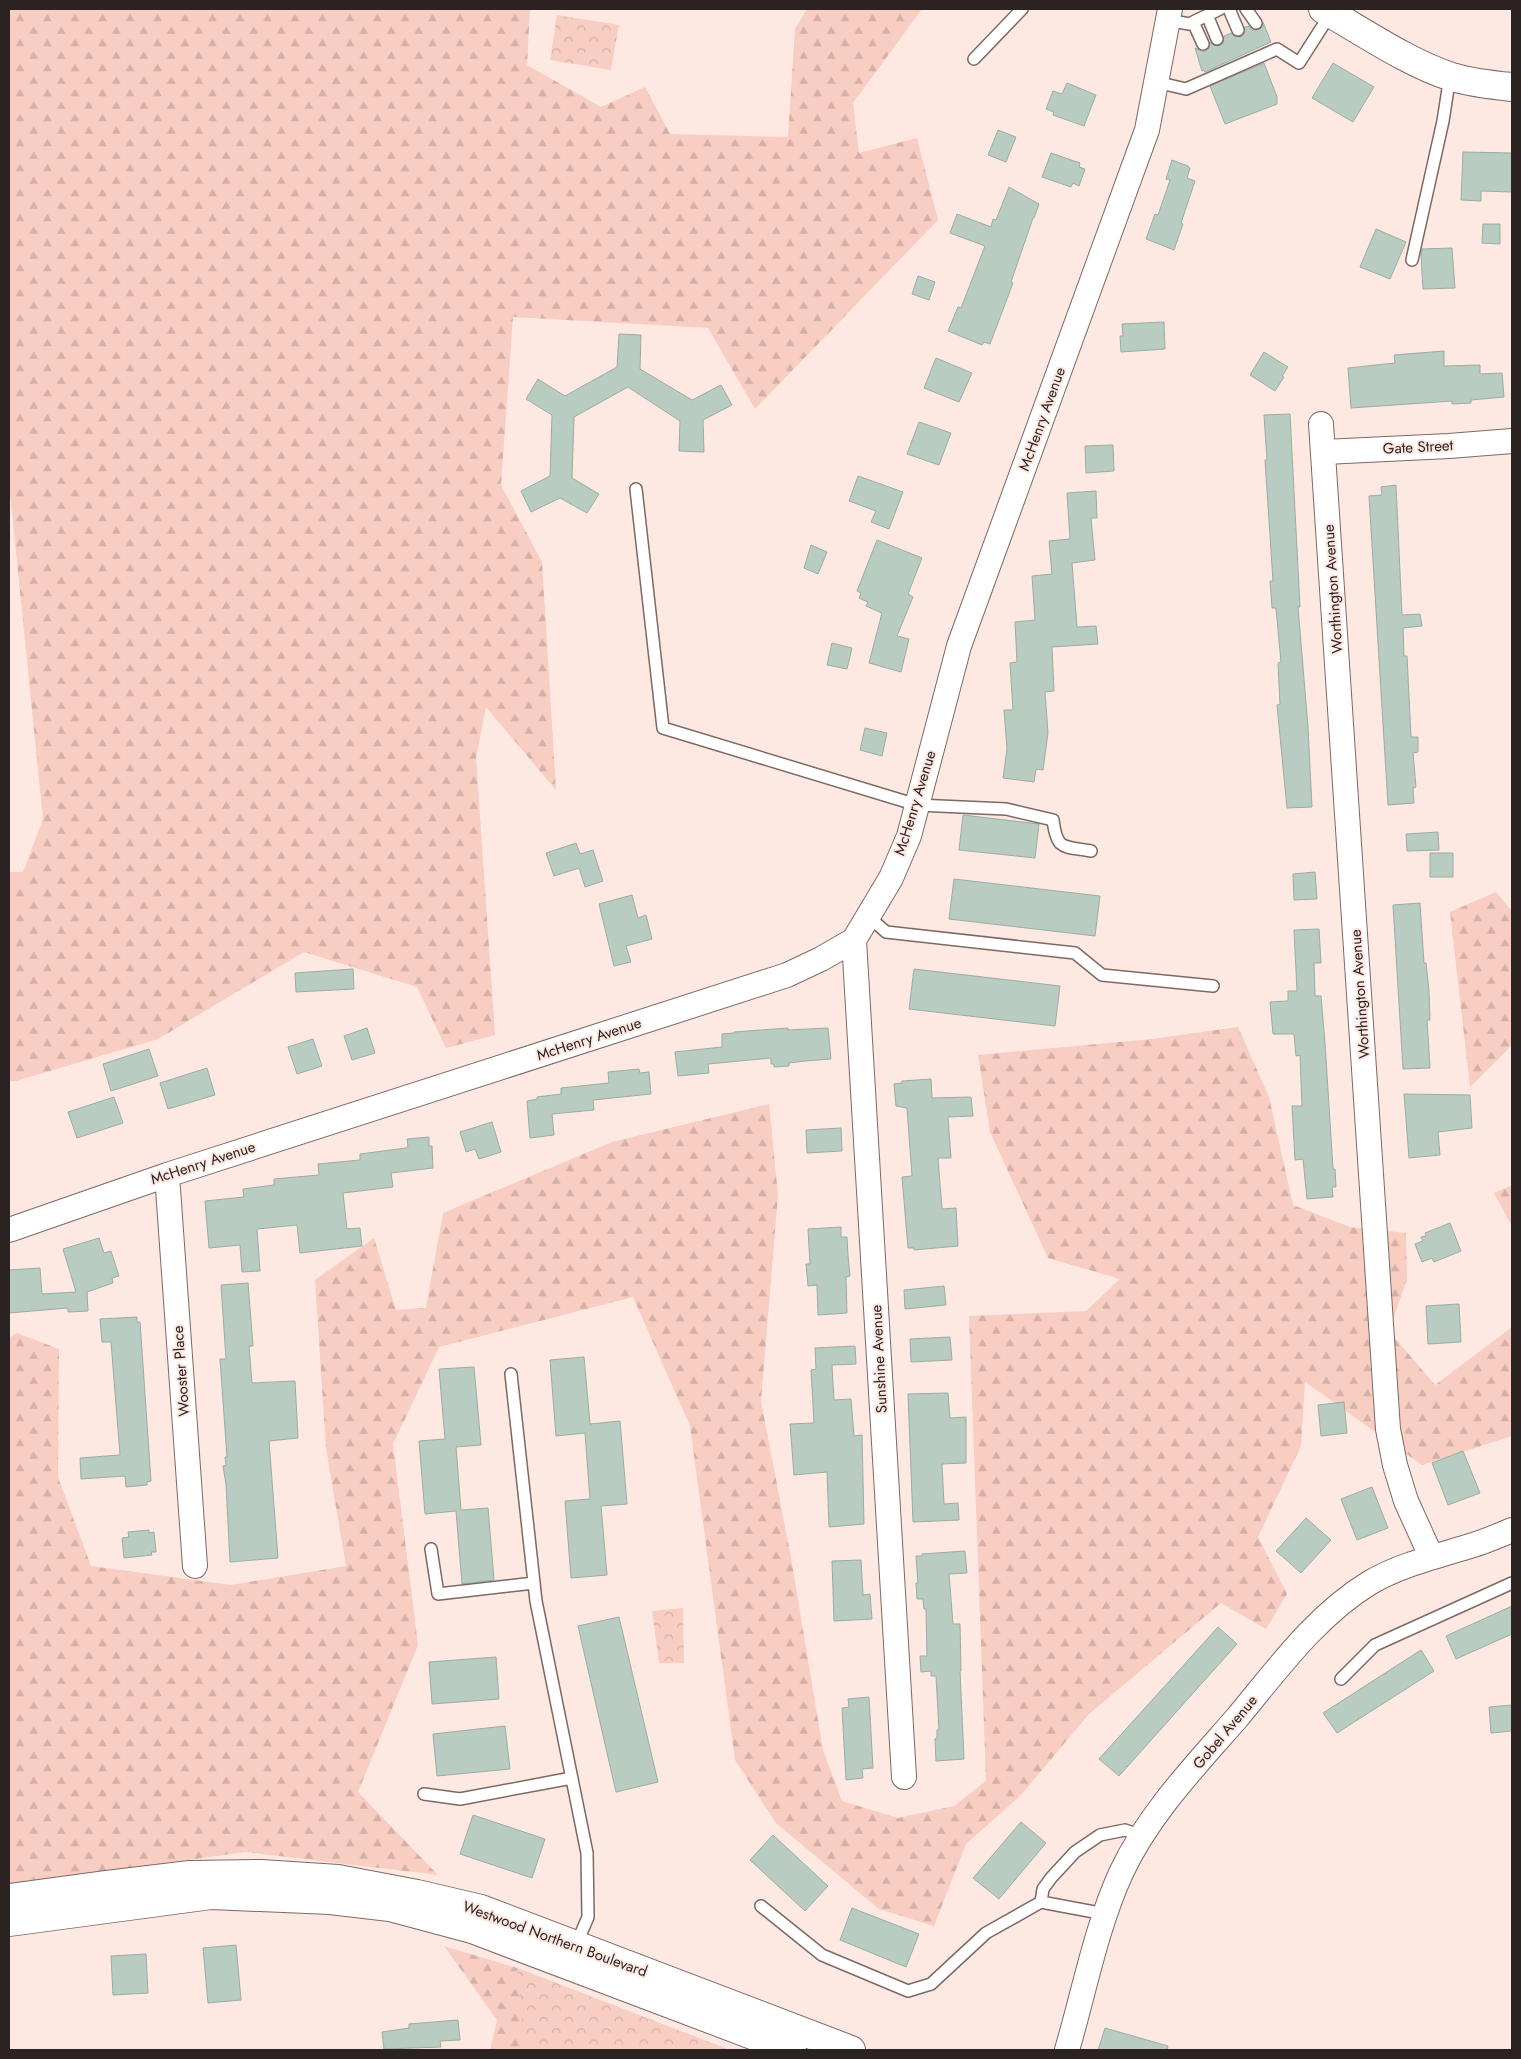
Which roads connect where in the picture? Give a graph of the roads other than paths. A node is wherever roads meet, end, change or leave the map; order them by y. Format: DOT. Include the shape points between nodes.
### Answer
graph roads {
  1 [pos="1022,9"];
  2 [pos="1220,9"];
  3 [pos="1229,9"];
  4 [pos="1246,9"];
  5 [pos="1327,11"];
  6 [pos="1169,14"];
  7 [pos="1207,15"];
  8 [pos="1193,22"];
  9 [pos="1256,23"];
  10 [pos="1238,30"];
  11 [pos="1217,39"];
  12 [pos="1202,44"];
  13 [pos="974,59"];
  14 [pos="1450,76"];
  15 [pos="1156,82"];
  16 [pos="1512,87"];
  17 [pos="1412,260"];
  18 [pos="1321,424"];
  19 [pos="1512,441"];
  20 [pos="1324,452"];
  21 [pos="636,489"];
  22 [pos="917,805"];
  23 [pos="1091,850"];
  24 [pos="869,918"];
  25 [pos="854,940"];
  26 [pos="1213,986"];
  27 [pos="167,1175"];
  28 [pos="9,1230"];
  29 [pos="511,1374"];
  30 [pos="1512,1530"];
  31 [pos="431,1548"];
  32 [pos="1431,1556"];
  33 [pos="195,1566"];
  34 [pos="534,1583"];
  35 [pos="1512,1583"];
  36 [pos="1341,1679"];
  37 [pos="904,1777"];
  38 [pos="572,1778"];
  39 [pos="424,1794"];
  40 [pos="1142,1836"];
  41 [pos="9,1898"];
  42 [pos="1041,1902"];
  43 [pos="761,1906"];
  44 [pos="1105,1914"];
  45 [pos="9,1922"];
  46 [pos="571,1955"];
  47 [pos="792,2050"];
  48 [pos="851,2050"];
  49 [pos="1067,2050"];
  1 -- 13 [label="lane"];
  2 -- 7 [label="lane"];
  3 -- 10 [label="lane"];
  4 -- 9 [label="lane"];
  5 -- 14 [label="main road" via="1425,67"];
  5 -- 15 [label="lane" via="1299,62 1274,46 1213,72 1186,89"];
  6 -- 8 [label="lane" via="1189,24"];
  6 -- 15 [label="street, McHenry Avenue"];
  7 -- 8 [label="lane"];
  7 -- 11 [label="lane"];
  8 -- 12 [label="lane"];
  14 -- 16 [label="main road"];
  14 -- 17 [label="lane"];
  15 -- 22 [label="street, McHenry Avenue" via="1147,130 1138,156 959,646"];
  18 -- 20 [label="street, Worthington Avenue"];
  19 -- 20 [label="street, Gate Street"];
  20 -- 32 [label="street, Worthington Avenue" via="1388,1429 1406,1501"];
  21 -- 22 [label="lane" via="663,728"];
  22 -- 23 [label="lane" via="1006,809 1053,820 1055,838 1062,846"];
  22 -- 24 [label="street, McHenry Avenue" via="909,836"];
  24 -- 25 [label="street, McHenry Avenue"];
  24 -- 26 [label="lane" via="886,932 1075,953 1102,975"];
  25 -- 27 [label="street, McHenry Avenue" via="787,975"];
  25 -- 37 [label="street, Sunshine Avenue"];
  27 -- 28 [label="street, McHenry Avenue"];
  27 -- 33 [label="street, Wooster Place"];
  29 -- 34 [label="lane"];
  30 -- 32 [label="street, Gobel Avenue" via="1471,1546"];
  31 -- 34 [label="lane" via="438,1594"];
  32 -- 40 [label="street, Gobel Avenue" via="1371,1582 1304,1638 1164,1803"];
  34 -- 38 [label="lane"];
  35 -- 36 [label="lane" via="1375,1645"];
  38 -- 39 [label="lane" via="460,1799"];
  38 -- 46 [label="lane" via="587,1853 588,1917"];
  40 -- 42 [label="lane" via="1125,1830 1100,1835 1075,1852 1051,1878 1043,1889"];
  40 -- 44 [label="street, Gobel Avenue" via="1121,1873"];
  41 -- 46 [label="main road, Westwood Northern Boulevard" via="190,1875 261,1874 338,1879 481,1909"];
  42 -- 43 [label="lane" via="986,1933 931,1984 908,1991 822,1955"];
  42 -- 44 [label="lane"];
  44 -- 49 [label="street, Gobel Avenue"];
  45 -- 46 [label="main road, Westwood Northern Boulevard" via="211,1895 330,1900 390,1907"];
  46 -- 47 [label="main road, Westwood Northern Boulevard"];
  46 -- 48 [label="main road, Westwood Northern Boulevard"];
}
